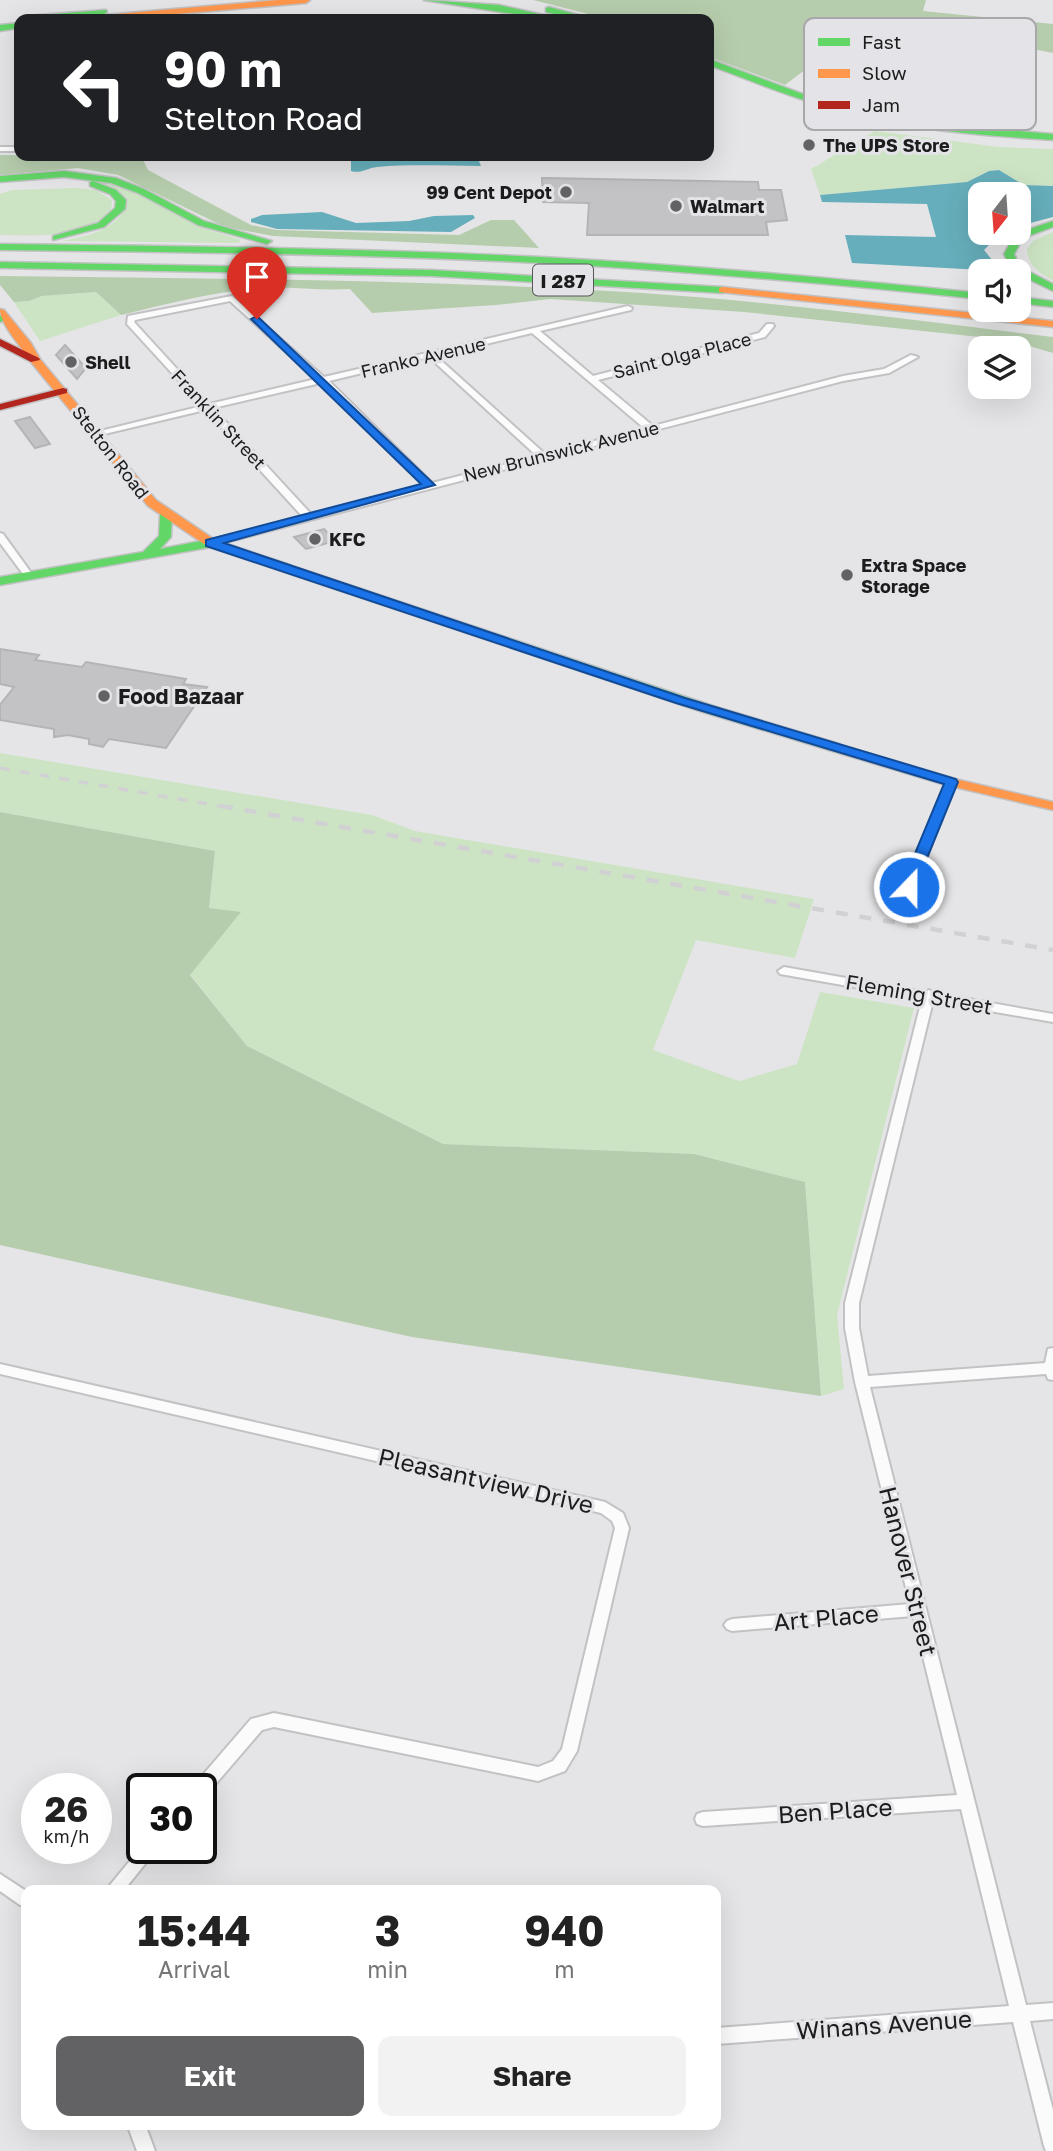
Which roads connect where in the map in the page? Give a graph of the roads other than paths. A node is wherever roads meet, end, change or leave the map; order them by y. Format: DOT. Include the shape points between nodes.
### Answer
graph roads {
  1 [pos="230,0"];
  2 [pos="306,0"];
  3 [pos="428,0"];
  4 [pos="491,0"];
  5 [pos="80,14"];
  6 [pos="148,14"];
  7 [pos="531,14"];
  8 [pos="559,14"];
  9 [pos="714,64"];
  10 [pos="714,73"];
  11 [pos="804,95"];
  12 [pos="804,105"];
  13 [pos="916,130"];
  14 [pos="961,130"];
  15 [pos="1053,137"];
  16 [pos="1053,143"];
  17 [pos="0,179"];
  18 [pos="0,185"];
  19 [pos="1053,224"];
  20 [pos="0,240"];
  21 [pos="0,247"];
  22 [pos="376,253"];
  23 [pos="0,268"];
  24 [pos="1053,288"];
  25 [pos="968,295"];
  26 [pos="1031,301"];
  27 [pos="1053,304"];
  28 [pos="628,308"];
  29 [pos="1,315"];
  30 [pos="1053,324"];
  31 [pos="769,326"];
  32 [pos="535,331"];
  33 [pos="0,342"];
  34 [pos="431,355"];
  35 [pos="914,356"];
  36 [pos="35,360"];
  37 [pos="590,379"];
  38 [pos="323,380"];
  39 [pos="63,391"];
  40 [pos="0,407"];
  41 [pos="208,407"];
  42 [pos="650,428"];
  43 [pos="96,433"];
  44 [pos="542,456"];
  45 [pos="429,485"];
  46 [pos="166,514"];
  47 [pos="309,517"];
  48 [pos="0,536"];
  49 [pos="211,543"];
  50 [pos="145,554"];
  51 [pos="29,576"];
  52 [pos="0,581"];
  53 [pos="951,782"];
  54 [pos="1053,806"];
  55 [pos="909,887"];
  56 [pos="784,971"];
  57 [pos="929,995"];
  58 [pos="1053,1018"];
  59 [pos="1052,1366"];
  60 [pos="0,1369"];
  61 [pos="862,1382"];
  62 [pos="919,1609"];
  63 [pos="732,1625"];
  64 [pos="215,1773"];
  65 [pos="967,1801"];
  66 [pos="703,1819"];
  67 [pos="136,1864"];
  68 [pos="0,1881"];
  69 [pos="118,1885"];
  70 [pos="21,1896"];
  71 [pos="1053,2011"];
  72 [pos="1020,2014"];
  73 [pos="721,2036"];
  74 [pos="138,2130"];
  75 [pos="1053,2146"];
  76 [pos="146,2151"];
  1 -- 5 [label="main road"];
  2 -- 6 [label="main road"];
  3 -- 7 [label="main road"];
  4 -- 8 [label="main road"];
  9 -- 11 [label="main road"];
  10 -- 12 [label="main road"];
  13 -- 16 [label="main road"];
  14 -- 15 [label="main road"];
  17 -- 22 [label="main road" via="48,174 109,179 231,233"];
  18 -- 20 [label="main road" via="39,180 90,183 116,195 121,206 110,222 86,233"];
  19 -- 24 [label="main road" via="1014,239 1009,254 1016,269"];
  21 -- 22 [label="main road, I 287"];
  22 -- 25 [label="main road, I 287" via="652,266"];
  23 -- 30 [label="main road, I 287" via="375,271 589,281 804,297"];
  26 -- 27 [label="main road"];
  28 -- 32 [label="street, Franko Avenue"];
  29 -- 36 [label="main road, Stelton Road"];
  31 -- 37 [label="street, Saint Olga Place" via="762,335"];
  32 -- 34 [label="street, Franko Avenue"];
  32 -- 37 [label="street"];
  33 -- 36 [label="main road"];
  34 -- 38 [label="street, Franko Avenue"];
  34 -- 44 [label="street"];
  35 -- 42 [label="street, New Brunswick Avenue" via="886,371"];
  36 -- 39 [label="main road, Stelton Road"];
  37 -- 42 [label="street"];
  38 -- 41 [label="street, Franko Avenue"];
  38 -- 41 [label="street, Franklin Street" via="232,298 131,318"];
  38 -- 45 [label="street"];
  39 -- 40 [label="main road"];
  39 -- 43 [label="main road, Stelton Road"];
  41 -- 43 [label="street, Franko Avenue"];
  41 -- 47 [label="street, Franklin Street"];
  42 -- 44 [label="street, New Brunswick Avenue"];
  43 -- 46 [label="main road, Stelton Road" via="129,478"];
  44 -- 45 [label="street, New Brunswick Avenue"];
  45 -- 47 [label="street, New Brunswick Avenue"];
  46 -- 49 [label="main road, Stelton Road"];
  46 -- 50 [label="main road" via="169,530 164,541"];
  47 -- 49 [label="street, New Brunswick Avenue"];
  48 -- 51 [label="street"];
  49 -- 50 [label="main road, New Brunswick Avenue"];
  49 -- 53 [label="main road, Stelton Road" via="680,701"];
  50 -- 51 [label="main road, New Brunswick Avenue"];
  51 -- 52 [label="main road, New Brunswick Avenue"];
  53 -- 54 [label="main road, Stelton Road"];
  53 -- 55 [label="street"];
  56 -- 57 [label="street, Fleming Street"];
  57 -- 58 [label="street, Fleming Street"];
  57 -- 61 [label="street, Hanover Street" via="852,1303"];
  59 -- 61 [label="street"];
  60 -- 64 [label="street, Pleasantview Drive" via="605,1508 618,1517 621,1528 569,1751 559,1766 538,1773 274,1720 257,1724"];
  61 -- 62 [label="street, Hanover Street"];
  62 -- 63 [label="street, Art Place"];
  62 -- 65 [label="street, Hanover Street"];
  65 -- 66 [label="street, Ben Place"];
  65 -- 72 [label="street, Hanover Street"];
  67 -- 69 [label="street"];
  68 -- 70 [label="street"];
  71 -- 72 [label="street, Winans Avenue"];
  72 -- 73 [label="street, Winans Avenue"];
  72 -- 75 [label="street, Hanover Street"];
  74 -- 76 [label="street"];
}
